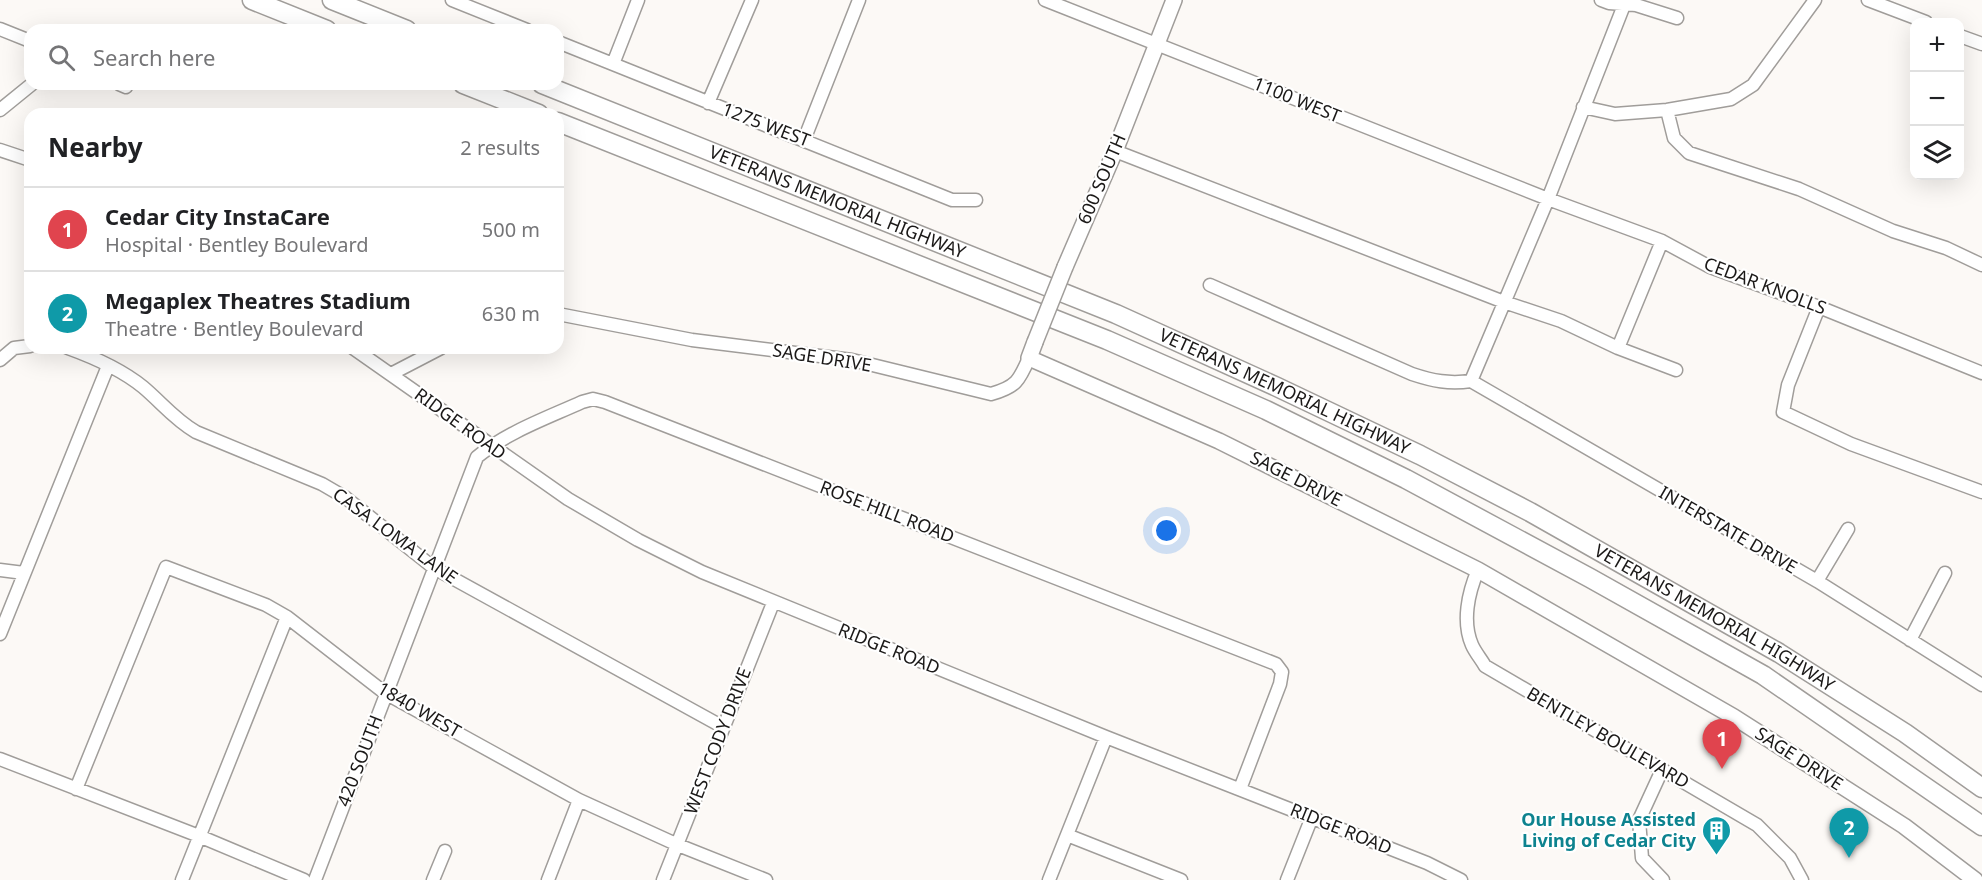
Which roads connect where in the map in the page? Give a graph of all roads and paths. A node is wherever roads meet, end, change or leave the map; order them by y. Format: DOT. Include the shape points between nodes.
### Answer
graph roads {
  1 [pos="252,0"];
  2 [pos="332,0"];
  3 [pos="452,0"];
  4 [pos="638,0"];
  5 [pos="752,0"];
  6 [pos="859,0"];
  7 [pos="1045,0"];
  8 [pos="1174,0"];
  9 [pos="1601,0"];
  10 [pos="1815,0"];
  11 [pos="1868,0"];
  12 [pos="1625,2"];
  13 [pos="1677,18"];
  14 [pos="1915,18"];
  15 [pos="312,24"];
  16 [pos="392,24"];
  17 [pos="512,24"];
  18 [pos="0,29"];
  19 [pos="1964,38"];
  20 [pos="24,39"];
  21 [pos="564,44"];
  22 [pos="1156,44"];
  23 [pos="1982,44"];
  24 [pos="613,64"];
  25 [pos="25,90"];
  26 [pos="478,90"];
  27 [pos="557,90"];
  28 [pos="708,103"];
  29 [pos="1583,107"];
  30 [pos="524,108"];
  31 [pos="0,110"];
  32 [pos="1667,110"];
  33 [pos="564,124"];
  34 [pos="804,140"];
  35 [pos="0,150"];
  36 [pos="1115,151"];
  37 [pos="24,158"];
  38 [pos="1548,199"];
  39 [pos="976,200"];
  40 [pos="1662,241"];
  41 [pos="1982,265"];
  42 [pos="1210,285"];
  43 [pos="1504,302"];
  44 [pos="1819,307"];
  45 [pos="564,315"];
  46 [pos="24,347"];
  47 [pos="1618,348"];
  48 [pos="81,354"];
  49 [pos="362,354"];
  50 [pos="429,354"];
  51 [pos="1029,358"];
  52 [pos="0,360"];
  53 [pos="108,366"];
  54 [pos="1676,370"];
  55 [pos="1982,373"];
  56 [pos="391,374"];
  57 [pos="1471,381"];
  58 [pos="490,446"];
  59 [pos="1982,492"];
  60 [pos="1848,529"];
  61 [pos="434,568"];
  62 [pos="0,570"];
  63 [pos="1478,570"];
  64 [pos="24,573"];
  65 [pos="1945,573"];
  66 [pos="1817,581"];
  67 [pos="773,603"];
  68 [pos="287,617"];
  69 [pos="0,634"];
  70 [pos="1910,640"];
  71 [pos="1982,685"];
  72 [pos="385,693"];
  73 [pos="723,727"];
  74 [pos="1905,733"];
  75 [pos="1106,737"];
  76 [pos="0,759"];
  77 [pos="1662,770"];
  78 [pos="1982,778"];
  79 [pos="1982,788"];
  80 [pos="76,789"];
  81 [pos="1240,789"];
  82 [pos="579,800"];
  83 [pos="1312,817"];
  84 [pos="1980,825"];
  85 [pos="1067,835"];
  86 [pos="199,836"];
  87 [pos="678,844"];
  88 [pos="445,851"];
  89 [pos="182,880"];
  90 [pos="304,880"];
  91 [pos="315,880"];
  92 [pos="433,880"];
  93 [pos="548,880"];
  94 [pos="663,880"];
  95 [pos="766,880"];
  96 [pos="1049,880"];
  97 [pos="1181,880"];
  98 [pos="1287,880"];
  99 [pos="1461,880"];
  100 [pos="1663,880"];
  101 [pos="1802,880"];
  102 [pos="1975,880"];
  1 -- 15 [label="highway"];
  2 -- 16 [label="highway"];
  3 -- 17 [label="street"];
  4 -- 24 [label="street"];
  5 -- 28 [label="street"];
  6 -- 34 [label="street"];
  7 -- 22 [label="street, 1100 WEST"];
  8 -- 22 [label="main road, 600 SOUTH"];
  9 -- 12 [label="street"];
  10 -- 32 [label="street" via="1753,85 1731,99"];
  11 -- 14 [label="street"];
  12 -- 13 [label="street"];
  12 -- 29 [label="street"];
  18 -- 20 [label="street"];
  19 -- 23 [label="street"];
  21 -- 24 [label="street, 1275 WEST"];
  22 -- 36 [label="main road, 600 SOUTH"];
  22 -- 38 [label="street, 1100 WEST"];
  24 -- 28 [label="street, 1275 WEST"];
  25 -- 31 [label="street"];
  26 -- 30 [label="highway"];
  27 -- 74 [label="highway, VETERANS MEMORIAL HIGHWAY" via="1116,314 1288,392 1540,518 1720,618"];
  28 -- 34 [label="street, 1275 WEST"];
  29 -- 32 [label="street" via="1615,114"];
  29 -- 38 [label="street"];
  32 -- 41 [label="street" via="1674,138 1689,153 1799,189"];
  33 -- 84 [label="highway, VETERANS MEMORIAL HIGHWAY" via="1107,340 1406,479 1763,675"];
  34 -- 39 [label="street, 1275 WEST" via="952,200"];
  35 -- 37 [label="street"];
  36 -- 43 [label="street"];
  36 -- 51 [label="main road, 600 SOUTH, bridge"];
  38 -- 40 [label="street, CEDAR KNOLLS"];
  38 -- 43 [label="street"];
  40 -- 44 [label="street, CEDAR KNOLLS" via="1710,267"];
  40 -- 47 [label="street"];
  42 -- 57 [label="street" via="1412,374 1435,382"];
  43 -- 47 [label="street" via="1561,321"];
  43 -- 57 [label="street"];
  44 -- 55 [label="street, CEDAR KNOLLS"];
  44 -- 59 [label="street" via="1788,385 1783,412 1851,444"];
  45 -- 51 [label="street, SAGE DRIVE" via="692,340 852,360 991,394 1020,380"];
  46 -- 52 [label="street" via="14,348"];
  47 -- 54 [label="street"];
  48 -- 53 [label="street, CASA LOMA LANE"];
  49 -- 56 [label="street, RIDGE ROAD"];
  50 -- 56 [label="street"];
  51 -- 63 [label="main road, SAGE DRIVE" via="1219,441"];
  53 -- 61 [label="street, CASA LOMA LANE" via="137,383 178,422 196,432 322,484 346,498"];
  53 -- 64 [label="street"];
  56 -- 58 [label="street, RIDGE ROAD"];
  57 -- 66 [label="street, INTERSTATE DRIVE"];
  58 -- 61 [label="street, 420 SOUTH" via="477,458"];
  58 -- 67 [label="street, RIDGE ROAD" via="568,500 639,540"];
  58 -- 81 [label="street, ROSE HILL ROAD" via="582,402 605,402 1276,664 1282,672 1280,684"];
  60 -- 66 [label="street"];
  61 -- 72 [label="street, 420 SOUTH"];
  61 -- 73 [label="street, CASA LOMA LANE"];
  62 -- 64 [label="street"];
  63 -- 77 [label="street, BENTLEY BOULEVARD" via="1467,614 1472,644 1485,666"];
  63 -- 102 [label="main road, SAGE DRIVE" via="1734,717 1904,826"];
  64 -- 69 [label="street"];
  65 -- 70 [label="street"];
  66 -- 70 [label="street, INTERSTATE DRIVE"];
  67 -- 73 [label="street, WEST CODY DRIVE"];
  67 -- 75 [label="street, RIDGE ROAD"];
  68 -- 72 [label="street, 1840 WEST"];
  68 -- 80 [label="street, 1840 WEST" via="266,605 166,567"];
  68 -- 86 [label="street"];
  70 -- 71 [label="street, INTERSTATE DRIVE"];
  72 -- 82 [label="street, 1840 WEST"];
  72 -- 91 [label="street, 420 SOUTH"];
  73 -- 87 [label="street, WEST CODY DRIVE"];
  74 -- 78 [label="highway" via="1922,738"];
  74 -- 79 [label="highway, VETERANS MEMORIAL HIGHWAY"];
  75 -- 81 [label="street, RIDGE ROAD"];
  75 -- 85 [label="street"];
  76 -- 80 [label="street"];
  77 -- 100 [label="street" via="1639,820 1642,858"];
  77 -- 101 [label="street, BENTLEY BOULEVARD" via="1757,825 1790,858"];
  80 -- 86 [label="street"];
  81 -- 83 [label="street, RIDGE ROAD"];
  82 -- 87 [label="street, 1840 WEST"];
  82 -- 93 [label="street"];
  83 -- 98 [label="street"];
  83 -- 99 [label="street, RIDGE ROAD"];
  85 -- 96 [label="street"];
  85 -- 97 [label="street"];
  86 -- 89 [label="street"];
  86 -- 90 [label="street"];
  87 -- 94 [label="street, WEST CODY DRIVE"];
  87 -- 95 [label="street, 1840 WEST"];
  88 -- 92 [label="street"];
}
